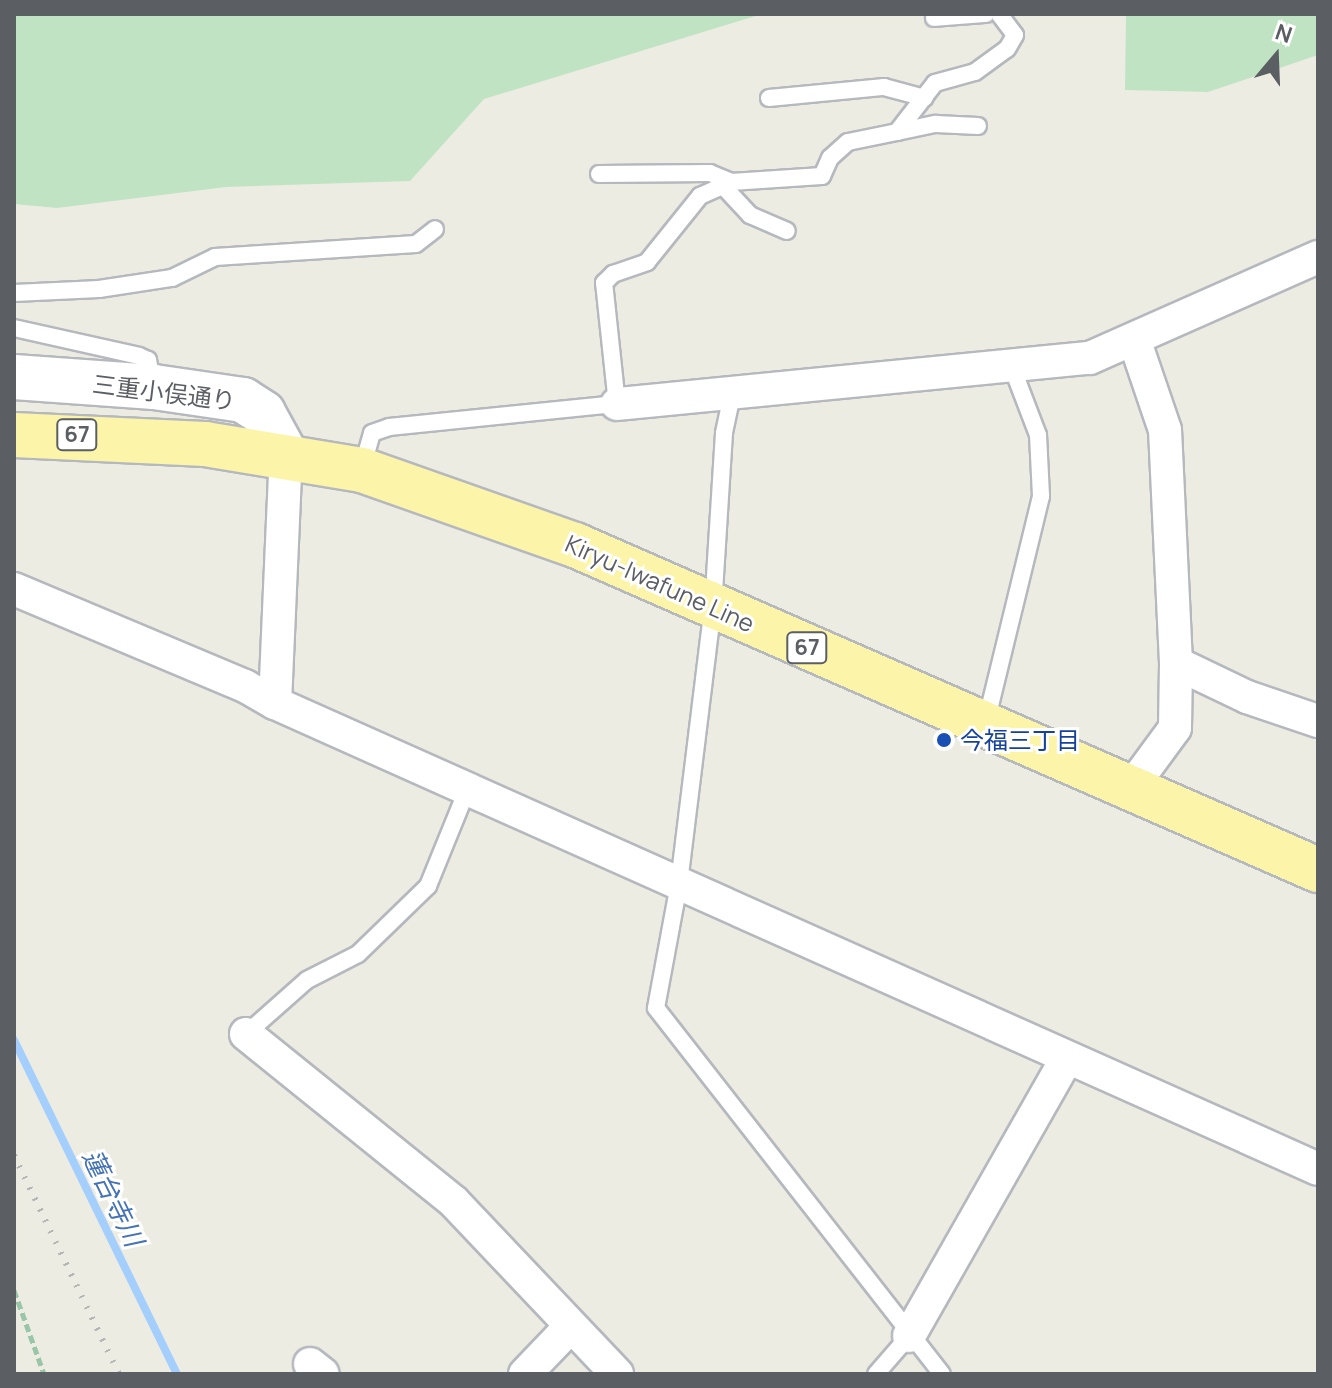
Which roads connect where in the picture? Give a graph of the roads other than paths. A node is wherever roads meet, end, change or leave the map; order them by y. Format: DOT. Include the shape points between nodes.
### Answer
graph roads {
  1 [pos="986,14"];
  2 [pos="999,14"];
  3 [pos="934,18"];
  4 [pos="769,98"];
  5 [pos="925,98"];
  6 [pos="978,126"];
  7 [pos="897,132"];
  8 [pos="599,174"];
  9 [pos="727,184"];
  10 [pos="435,229"];
  11 [pos="787,231"];
  12 [pos="1318,257"];
  13 [pos="14,293"];
  14 [pos="14,328"];
  15 [pos="1134,339"];
  16 [pos="1012,367"];
  17 [pos="14,377"];
  18 [pos="154,387"];
  19 [pos="732,395"];
  20 [pos="617,404"];
  21 [pos="14,435"];
  22 [pos="286,455"];
  23 [pos="362,470"];
  24 [pos="14,589"];
  25 [pos="713,606"];
  26 [pos="1176,663"];
  27 [pos="275,703"];
  28 [pos="1318,721"];
  29 [pos="985,726"];
  30 [pos="1131,788"];
  31 [pos="467,790"];
  32 [pos="1318,870"];
  33 [pos="679,884"];
  34 [pos="246,1034"];
  35 [pos="1067,1058"];
  36 [pos="1318,1169"];
  37 [pos="571,1326"];
  38 [pos="909,1336"];
  39 [pos="525,1374"];
  40 [pos="617,1374"];
  41 [pos="876,1374"];
  42 [pos="942,1374"];
  1 -- 3 [label="lane"];
  2 -- 5 [label="lane" via="1015,35 1007,49 975,72 935,83"];
  4 -- 5 [label="lane" via="884,87"];
  5 -- 7 [label="lane"];
  6 -- 7 [label="lane" via="936,124"];
  7 -- 9 [label="lane" via="848,142 830,158 822,176"];
  8 -- 9 [label="lane" via="710,173"];
  9 -- 11 [label="lane" via="750,215"];
  9 -- 20 [label="lane" via="700,196 647,262 613,274 604,283"];
  10 -- 13 [label="lane" via="416,244 215,257 172,278 99,289"];
  12 -- 15 [label="street"];
  14 -- 18 [label="lane" via="139,356 148,360"];
  15 -- 16 [label="street" via="1090,358"];
  15 -- 26 [label="street" via="1165,430"];
  16 -- 19 [label="street"];
  16 -- 29 [label="lane" via="1038,435 1041,496"];
  17 -- 18 [label="main road, 三重小俣通り"];
  18 -- 22 [label="main road, 三重小俣通り" via="224,395 255,406"];
  19 -- 20 [label="street"];
  19 -- 25 [label="lane" via="724,433"];
  20 -- 23 [label="lane" via="389,427 372,433"];
  21 -- 22 [label="main road, Kiryu-Iwafune Line / 67" via="139,438"];
  22 -- 23 [label="main road, Kiryu-Iwafune Line / 67"];
  22 -- 27 [label="street"];
  23 -- 25 [label="main road, Kiryu-Iwafune Line / 67" via="575,545"];
  24 -- 27 [label="street"];
  25 -- 29 [label="main road, Kiryu-Iwafune Line / 67"];
  25 -- 33 [label="lane"];
  26 -- 28 [label="street" via="1247,697"];
  26 -- 30 [label="street" via="1175,728"];
  27 -- 31 [label="street"];
  29 -- 30 [label="main road, Kiryu-Iwafune Line / 67"];
  30 -- 32 [label="main road, Kiryu-Iwafune Line / 67"];
  31 -- 33 [label="street"];
  31 -- 34 [label="lane" via="428,886 358,954 307,980"];
  33 -- 35 [label="street"];
  33 -- 38 [label="lane" via="656,1008"];
  34 -- 37 [label="street" via="454,1202"];
  35 -- 36 [label="street"];
  35 -- 38 [label="street"];
  37 -- 39 [label="street"];
  37 -- 40 [label="street"];
  38 -- 41 [label="lane"];
  38 -- 42 [label="lane"];
}
